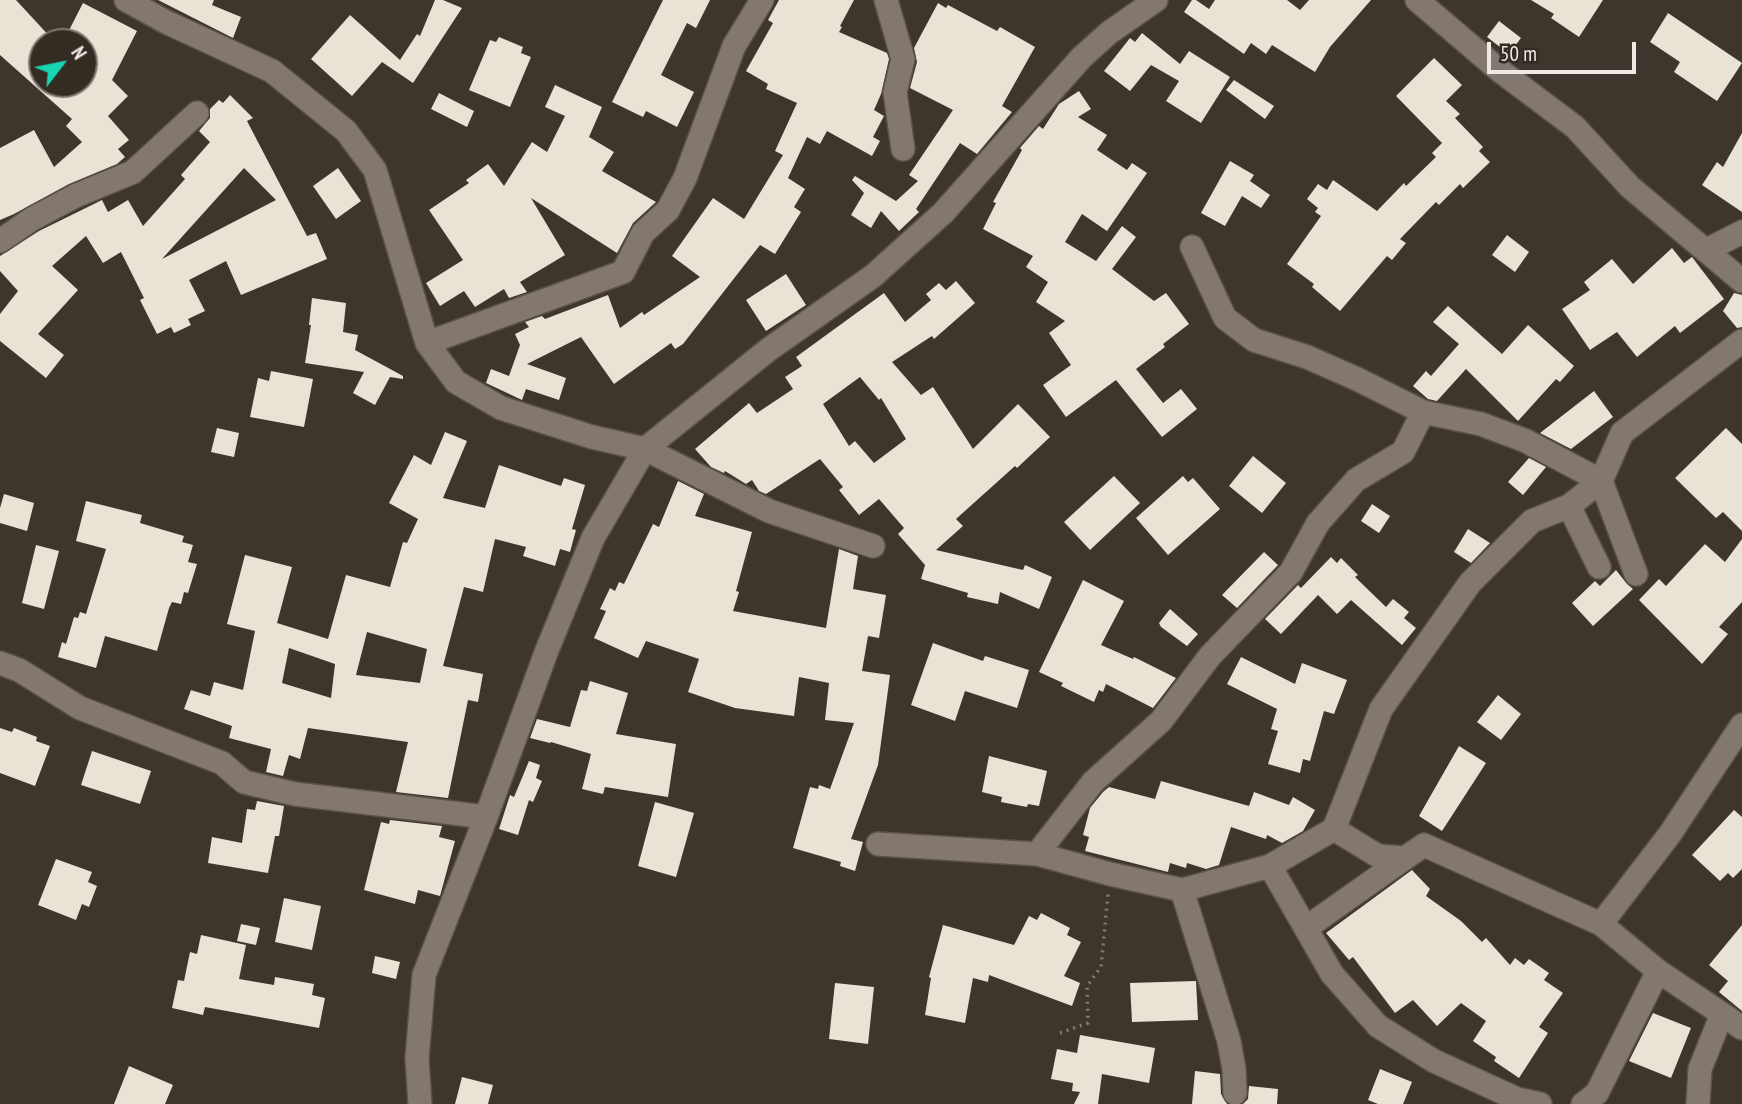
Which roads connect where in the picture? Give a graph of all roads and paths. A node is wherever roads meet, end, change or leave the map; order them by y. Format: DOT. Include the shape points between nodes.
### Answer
graph roads {
  1 [pos="126,0"];
  2 [pos="762,0"];
  3 [pos="886,0"];
  4 [pos="1156,0"];
  5 [pos="1417,0"];
  6 [pos="197,113"];
  7 [pos="903,149"];
  8 [pos="1742,232"];
  9 [pos="0,241"];
  10 [pos="1192,247"];
  11 [pos="1707,250"];
  12 [pos="1742,281"];
  13 [pos="1742,341"];
  14 [pos="427,343"];
  15 [pos="1423,412"];
  16 [pos="645,449"];
  17 [pos="1601,481"];
  18 [pos="1569,506"];
  19 [pos="873,547"];
  20 [pos="1599,567"];
  21 [pos="1636,574"];
  22 [pos="0,663"];
  23 [pos="1742,725"];
  24 [pos="486,817"];
  25 [pos="1334,829"];
  26 [pos="878,845"];
  27 [pos="1038,854"];
  28 [pos="1405,858"];
  29 [pos="1270,866"];
  30 [pos="1110,874"];
  31 [pos="1182,890"];
  32 [pos="1601,924"];
  33 [pos="1306,928"];
  34 [pos="1658,971"];
  35 [pos="1722,1014"];
  36 [pos="1742,1028"];
  37 [pos="1060,1033"];
  38 [pos="1235,1093"];
  39 [pos="420,1104"];
  40 [pos="1540,1104"];
  41 [pos="1583,1104"];
  42 [pos="1698,1104"];
  1 -- 14 [label="street" via="272,71 346,131 375,170"];
  2 -- 14 [label="street" via="734,46 685,178 668,210 643,233 623,272"];
  3 -- 7 [label="street" via="903,59 895,92"];
  4 -- 16 [label="street" via="1082,57 943,213 873,276 768,350"];
  5 -- 11 [label="street" via="1575,127 1630,187"];
  6 -- 9 [label="street" via="133,172 64,202"];
  8 -- 11 [label="street"];
  10 -- 15 [label="street" via="1225,318 1254,340 1307,357"];
  11 -- 12 [label="street"];
  13 -- 17 [label="street" via="1622,433"];
  14 -- 16 [label="street" via="456,382 501,408"];
  15 -- 17 [label="street" via="1481,424"];
  15 -- 27 [label="street" via="1403,452 1356,480 1318,523 1291,572 1210,656 1161,720 1093,782"];
  16 -- 19 [label="street" via="769,511"];
  16 -- 24 [label="street" via="593,538"];
  17 -- 18 [label="street"];
  17 -- 21 [label="street"];
  18 -- 20 [label="street"];
  18 -- 25 [label="street" via="1532,521 1470,583 1381,709"];
  22 -- 24 [label="street" via="80,708 222,763 243,782 295,794"];
  23 -- 32 [label="street" via="1670,834"];
  24 -- 39 [label="street" via="424,975 417,1058"];
  25 -- 28 [label="street" via="1378,856"];
  25 -- 29 [label="street"];
  26 -- 27 [label="street"];
  27 -- 30 [label="street"];
  28 -- 32 [label="street" via="1424,845"];
  28 -- 33 [label="street"];
  29 -- 31 [label="street"];
  29 -- 33 [label="street"];
  30 -- 31 [label="street"];
  30 -- 37 [label="path" via="1101,967 1087,986 1088,1023"];
  31 -- 38 [label="street" via="1229,1041"];
  32 -- 34 [label="street"];
  33 -- 40 [label="street" via="1332,974 1378,1026 1434,1061 1517,1099"];
  34 -- 35 [label="street"];
  34 -- 41 [label="street" via="1597,1093"];
  35 -- 36 [label="street"];
  35 -- 42 [label="street" via="1700,1069"];
}
